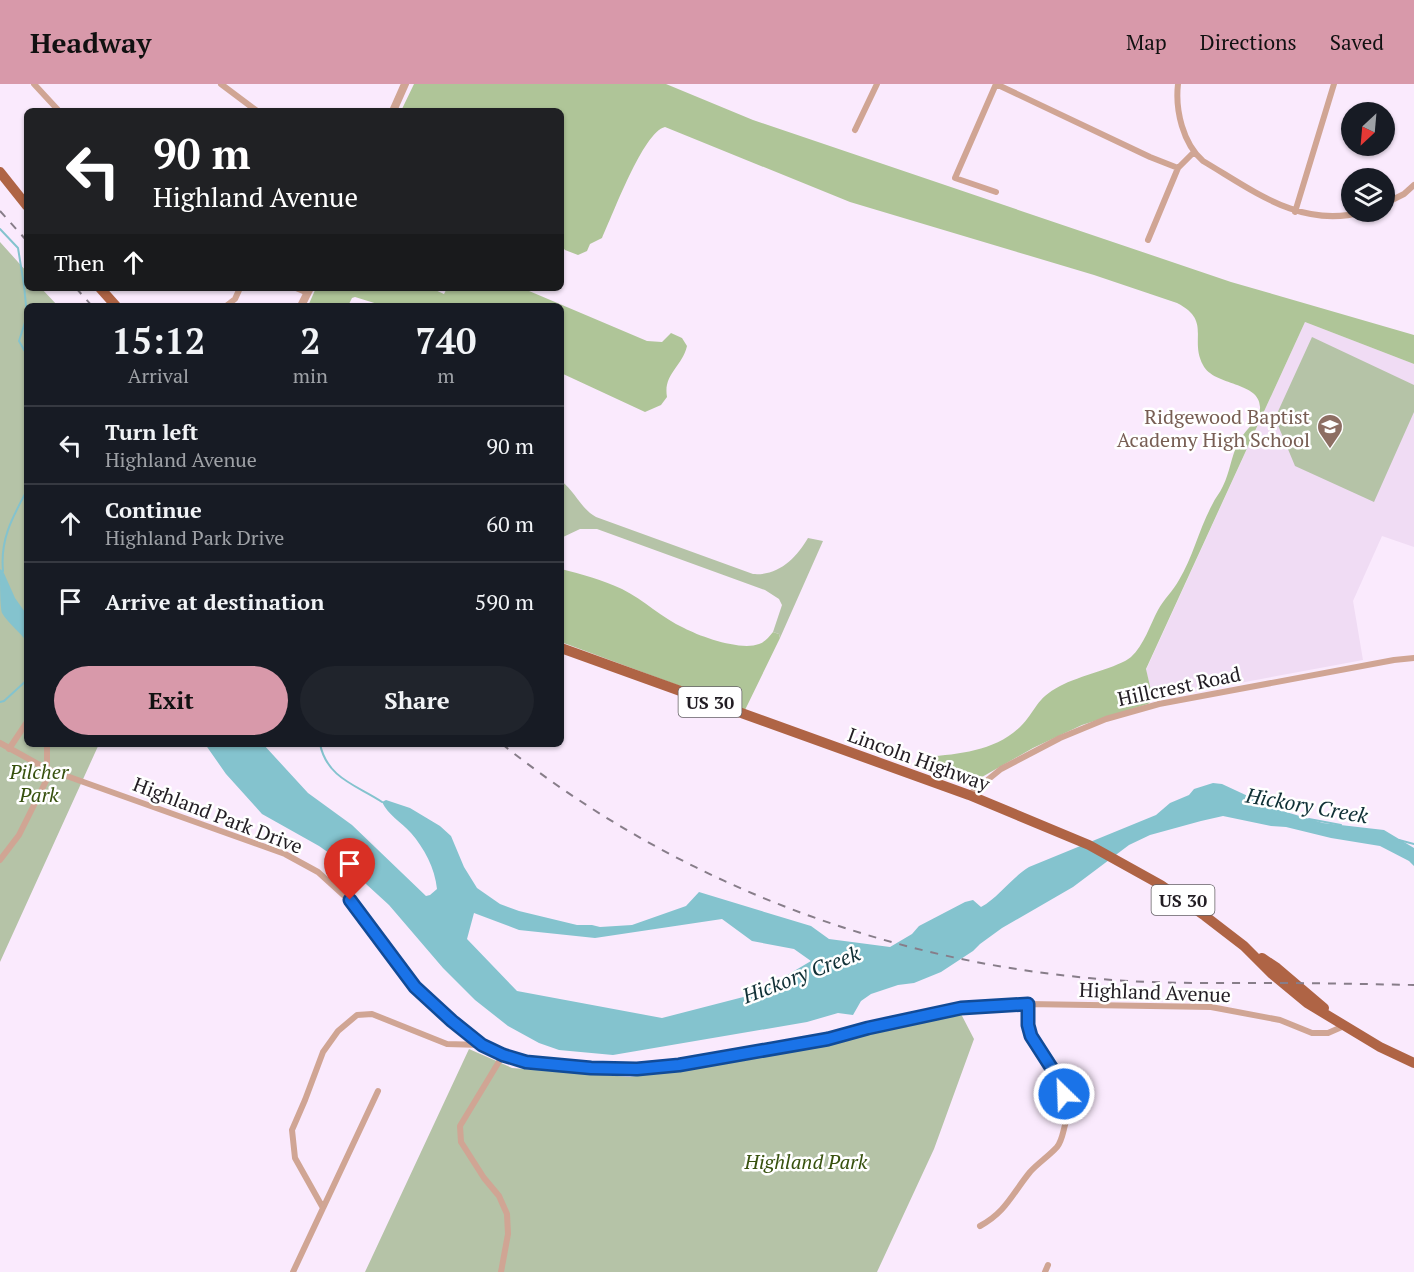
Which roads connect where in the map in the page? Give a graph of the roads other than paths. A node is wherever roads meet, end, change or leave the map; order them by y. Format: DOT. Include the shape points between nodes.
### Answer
graph roads {
  1 [pos="34,84"];
  2 [pos="221,84"];
  3 [pos="405,84"];
  4 [pos="876,84"];
  5 [pos="996,84"];
  6 [pos="1178,84"];
  7 [pos="1334,84"];
  8 [pos="56,108"];
  9 [pos="253,108"];
  10 [pos="394,108"];
  11 [pos="855,130"];
  12 [pos="1193,153"];
  13 [pos="1178,168"];
  14 [pos="0,172"];
  15 [pos="1414,185"];
  16 [pos="996,192"];
  17 [pos="1395,198"];
  18 [pos="24,202"];
  19 [pos="1295,212"];
  20 [pos="1341,216"];
  21 [pos="1148,240"];
  22 [pos="103,291"];
  23 [pos="239,291"];
  24 [pos="113,303"];
  25 [pos="230,303"];
  26 [pos="564,649"];
  27 [pos="1414,658"];
  28 [pos="24,726"];
  29 [pos="0,743"];
  30 [pos="47,747"];
  31 [pos="9,749"];
  32 [pos="47,769"];
  33 [pos="969,795"];
  34 [pos="0,860"];
  35 [pos="1028,1004"];
  36 [pos="961,1008"];
  37 [pos="1344,1026"];
  38 [pos="482,1045"];
  39 [pos="503,1055"];
  40 [pos="1414,1063"];
  41 [pos="378,1091"];
  42 [pos="323,1208"];
  43 [pos="980,1226"];
  44 [pos="293,1272"];
  45 [pos="501,1272"];
  1 -- 8 [label="street"];
  2 -- 9 [label="street"];
  3 -- 10 [label="street"];
  4 -- 11 [label="street"];
  5 -- 13 [label="street"];
  5 -- 16 [label="street" via="956,178"];
  6 -- 12 [label="street" via="1180,118"];
  7 -- 19 [label="street"];
  12 -- 13 [label="street"];
  12 -- 19 [label="street"];
  13 -- 21 [label="street"];
  14 -- 18 [label="main road"];
  15 -- 17 [label="street"];
  19 -- 20 [label="street"];
  22 -- 24 [label="main road"];
  23 -- 25 [label="street"];
  26 -- 33 [label="main road, Lincoln Highway / US 30"];
  27 -- 33 [label="street, Hillcrest Road" via="1159,705 1106,719 1000,770"];
  28 -- 31 [label="street"];
  29 -- 31 [label="street, Highland Park Drive"];
  30 -- 32 [label="street"];
  31 -- 32 [label="street, Highland Park Drive"];
  32 -- 34 [label="street" via="19,835"];
  32 -- 38 [label="street, Highland Park Drive" via="285,854 318,872 350,900 415,987"];
  33 -- 37 [label="main road, Lincoln Highway / US 30" via="1060,832 1161,885 1244,946 1307,1003"];
  35 -- 36 [label="street, Highland Avenue"];
  35 -- 37 [label="street, Highland Avenue" via="1210,1007 1280,1020 1312,1033 1328,1033"];
  35 -- 43 [label="street" via="1031,1036 1064,1094 1063,1134 1058,1146 1032,1169 1003,1210"];
  36 -- 39 [label="street, Highland Park Drive" via="828,1039 649,1068 591,1068 526,1062"];
  37 -- 40 [label="main road, US 30"];
  38 -- 39 [label="street, Highland Park Drive"];
  38 -- 42 [label="street" via="447,1044 372,1014 357,1015 338,1031 323,1052 292,1130 295,1158"];
  39 -- 45 [label="street" via="460,1126 461,1142 507,1214 508,1234"];
  41 -- 42 [label="street"];
  42 -- 44 [label="street"];
}
